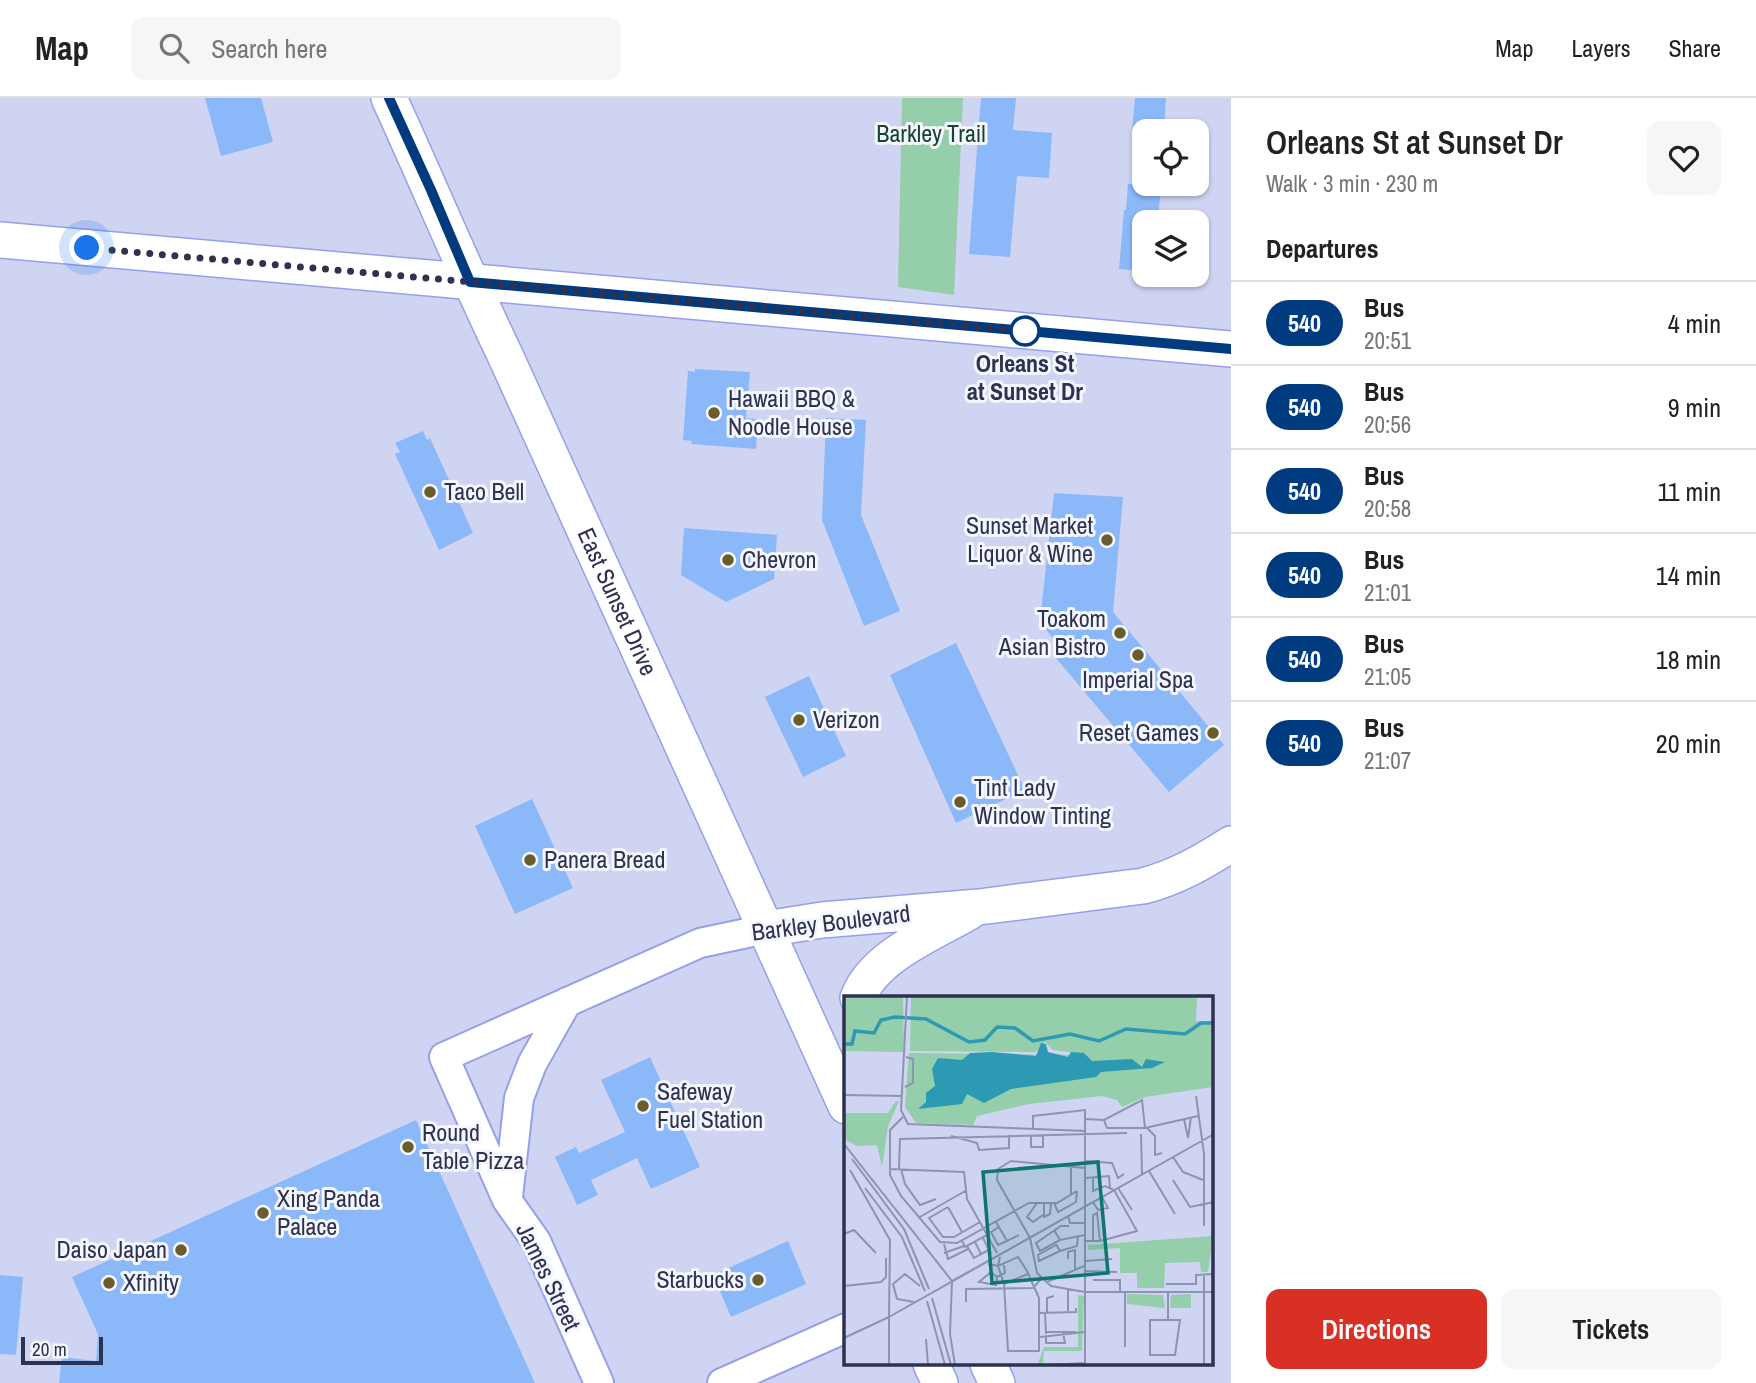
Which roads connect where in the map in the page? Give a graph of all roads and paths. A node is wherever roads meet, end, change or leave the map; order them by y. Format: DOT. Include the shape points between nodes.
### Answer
graph roads {
  1 [pos="389,98"];
  2 [pos="0,240"];
  3 [pos="470,282"];
  4 [pos="1231,349"];
  5 [pos="1231,844"];
  6 [pos="979,906"];
  7 [pos="766,929"];
  8 [pos="859,996"];
  9 [pos="567,1002"];
  10 [pos="444,1057"];
  11 [pos="844,1102"];
  12 [pos="507,1200"];
  13 [pos="844,1329"];
  14 [pos="932,1366"];
  15 [pos="989,1366"];
  16 [pos="599,1383"];
  17 [pos="722,1383"];
  18 [pos="940,1383"];
  19 [pos="997,1383"];
  1 -- 3 [label="main road, East Sunset Drive"];
  2 -- 3 [label="main road"];
  3 -- 4 [label="main road"];
  3 -- 7 [label="main road, East Sunset Drive"];
  5 -- 6 [label="main road, Barkley Boulevard" via="1164,881"];
  6 -- 7 [label="main road, Barkley Boulevard"];
  6 -- 8 [label="main road" via="890,957 866,981"];
  7 -- 9 [label="street, Barkley Boulevard" via="700,943"];
  7 -- 11 [label="main road, East Sunset Drive"];
  9 -- 10 [label="street, Barkley Boulevard"];
  9 -- 12 [label="street" via="532,1064 519,1098"];
  10 -- 12 [label="street, James Street"];
  12 -- 16 [label="street, James Street" via="536,1241"];
  13 -- 17 [label="street"];
  14 -- 18 [label="main road"];
  15 -- 19 [label="main road"];
}
